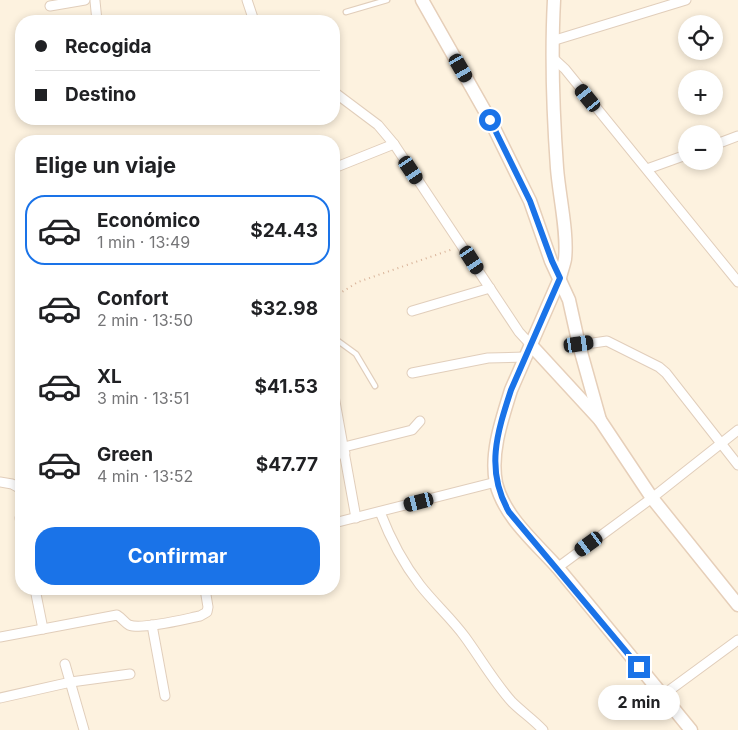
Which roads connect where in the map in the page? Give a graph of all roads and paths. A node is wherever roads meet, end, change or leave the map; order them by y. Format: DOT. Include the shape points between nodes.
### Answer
graph roads {
  1 [pos="85,0"];
  2 [pos="95,0"];
  3 [pos="247,0"];
  4 [pos="387,0"];
  5 [pos="422,0"];
  6 [pos="554,0"];
  7 [pos="686,0"];
  8 [pos="50,6"];
  9 [pos="346,12"];
  10 [pos="96,15"];
  11 [pos="252,15"];
  12 [pos="552,42"];
  13 [pos="552,57"];
  14 [pos="340,96"];
  15 [pos="738,136"];
  16 [pos="723,142"];
  17 [pos="394,144"];
  18 [pos="678,158"];
  19 [pos="340,166"];
  20 [pos="647,169"];
  21 [pos="462,245"];
  22 [pos="560,278"];
  23 [pos="738,282"];
  24 [pos="490,288"];
  25 [pos="340,293"];
  26 [pos="412,311"];
  27 [pos="340,342"];
  28 [pos="579,344"];
  29 [pos="528,351"];
  30 [pos="412,373"];
  31 [pos="375,386"];
  32 [pos="600,420"];
  33 [pos="420,421"];
  34 [pos="340,428"];
  35 [pos="738,430"];
  36 [pos="721,444"];
  37 [pos="344,450"];
  38 [pos="340,452"];
  39 [pos="738,466"];
  40 [pos="0,482"];
  41 [pos="496,482"];
  42 [pos="15,486"];
  43 [pos="652,498"];
  44 [pos="380,512"];
  45 [pos="356,518"];
  46 [pos="340,522"];
  47 [pos="557,568"];
  48 [pos="36,595"];
  49 [pos="205,595"];
  50 [pos="738,605"];
  51 [pos="152,625"];
  52 [pos="43,629"];
  53 [pos="0,638"];
  54 [pos="738,640"];
  55 [pos="65,664"];
  56 [pos="130,674"];
  57 [pos="71,682"];
  58 [pos="663,695"];
  59 [pos="165,696"];
  60 [pos="0,698"];
  61 [pos="84,730"];
  62 [pos="543,730"];
  63 [pos="691,730"];
  1 -- 8 [label="street"];
  2 -- 10 [label="street"];
  3 -- 11 [label="street"];
  4 -- 9 [label="lane"];
  5 -- 22 [label="main road" via="519,176"];
  6 -- 12 [label="main road"];
  7 -- 12 [label="street"];
  12 -- 13 [label="main road"];
  13 -- 20 [label="street"];
  13 -- 22 [label="main road" via="557,169 565,245"];
  14 -- 17 [label="street" via="378,125"];
  15 -- 16 [label="street"];
  17 -- 19 [label="street"];
  17 -- 21 [label="street"];
  18 -- 20 [label="street"];
  20 -- 23 [label="street"];
  21 -- 24 [label="street"];
  21 -- 25 [label="path" via="358,282"];
  22 -- 28 [label="main road" via="569,300"];
  22 -- 29 [label="main road"];
  24 -- 26 [label="street"];
  24 -- 29 [label="street"];
  27 -- 31 [label="lane" via="356,354"];
  28 -- 32 [label="main road"];
  28 -- 36 [label="street" via="607,341 659,367"];
  29 -- 30 [label="street"];
  29 -- 32 [label="main road"];
  29 -- 41 [label="main road" via="501,424"];
  32 -- 43 [label="main road"];
  33 -- 37 [label="street" via="412,430"];
  34 -- 37 [label="street"];
  35 -- 36 [label="street"];
  36 -- 39 [label="street"];
  36 -- 43 [label="street"];
  37 -- 38 [label="street"];
  37 -- 45 [label="street"];
  40 -- 42 [label="street"];
  41 -- 44 [label="street"];
  41 -- 47 [label="main road" via="509,512"];
  43 -- 47 [label="street"];
  43 -- 50 [label="main road"];
  44 -- 45 [label="street"];
  44 -- 62 [label="street" via="400,554 421,586 464,636 500,688"];
  45 -- 46 [label="street"];
  47 -- 58 [label="main road"];
  48 -- 52 [label="street"];
  49 -- 51 [label="street" via="207,612 200,616"];
  51 -- 52 [label="street" via="133,626 117,615"];
  51 -- 59 [label="street"];
  52 -- 53 [label="street"];
  54 -- 58 [label="street"];
  55 -- 57 [label="street"];
  56 -- 57 [label="street"];
  57 -- 60 [label="street"];
  57 -- 61 [label="street"];
  58 -- 63 [label="main road"];
}
